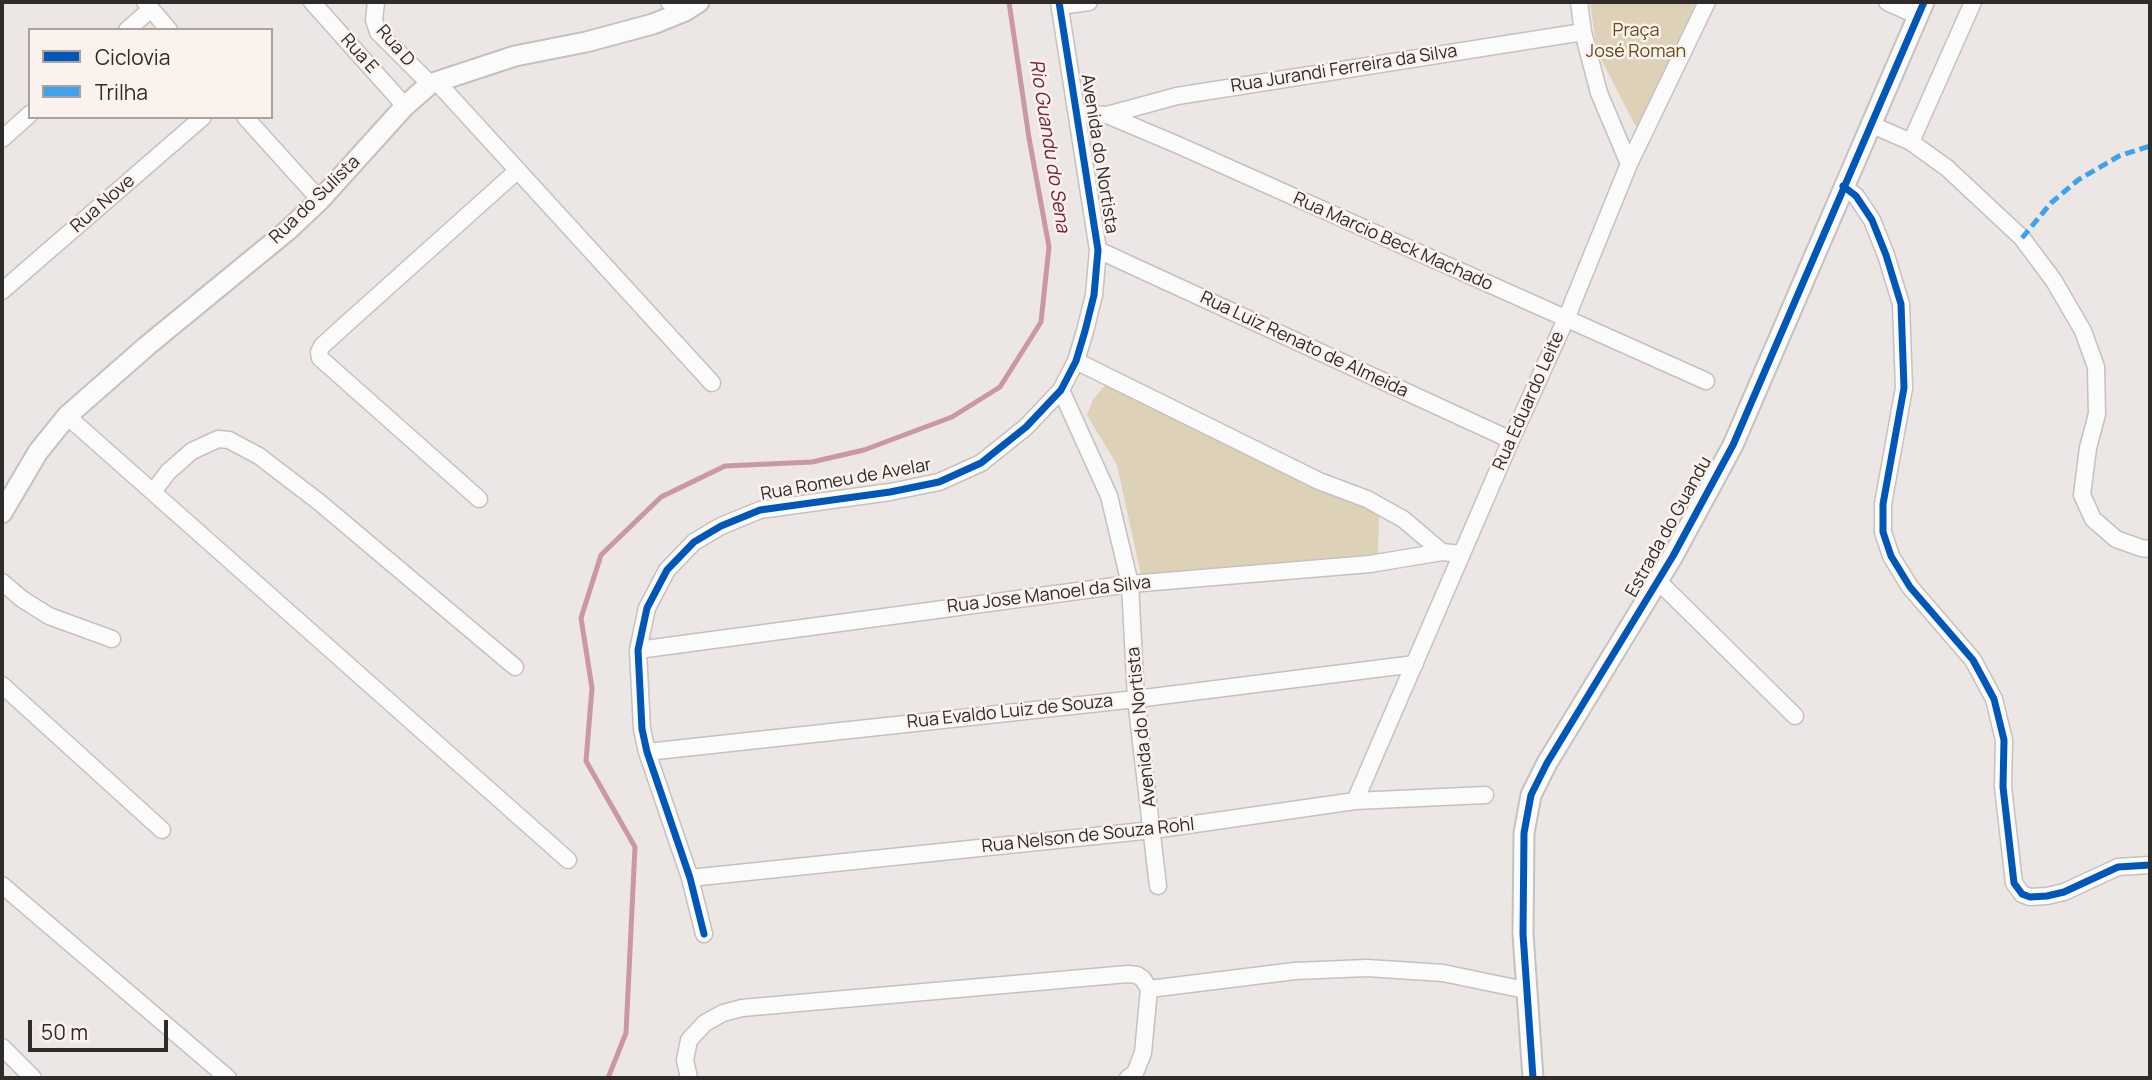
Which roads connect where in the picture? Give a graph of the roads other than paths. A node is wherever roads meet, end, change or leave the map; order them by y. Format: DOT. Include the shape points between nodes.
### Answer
graph roads {
  1 [pos="312,2"];
  2 [pos="376,2"];
  3 [pos="1089,2"];
  4 [pos="1579,2"];
  5 [pos="1707,2"];
  6 [pos="1887,2"];
  7 [pos="1973,2"];
  8 [pos="1060,4"];
  9 [pos="148,5"];
  10 [pos="684,5"];
  11 [pos="1921,9"];
  12 [pos="129,28"];
  13 [pos="167,28"];
  14 [pos="1583,32"];
  15 [pos="433,83"];
  16 [pos="405,106"];
  17 [pos="1077,113"];
  18 [pos="28,116"];
  19 [pos="1107,116"];
  20 [pos="201,119"];
  21 [pos="247,119"];
  22 [pos="1870,124"];
  23 [pos="2,139"];
  24 [pos="1911,142"];
  25 [pos="1629,164"];
  26 [pos="518,170"];
  27 [pos="1843,186"];
  28 [pos="320,200"];
  29 [pos="1098,250"];
  30 [pos="2,290"];
  31 [pos="1566,319"];
  32 [pos="1076,361"];
  33 [pos="1706,381"];
  34 [pos="712,383"];
  35 [pos="1061,390"];
  36 [pos="68,416"];
  37 [pos="1511,440"];
  38 [pos="153,492"];
  39 [pos="479,499"];
  40 [pos="2,513"];
  41 [pos="2150,549"];
  42 [pos="1442,552"];
  43 [pos="1462,554"];
  44 [pos="1658,581"];
  45 [pos="2,582"];
  46 [pos="1130,584"];
  47 [pos="112,639"];
  48 [pos="638,650"];
  49 [pos="1415,664"];
  50 [pos="514,667"];
  51 [pos="2,685"];
  52 [pos="1136,699"];
  53 [pos="1796,716"];
  54 [pos="647,752"];
  55 [pos="1485,795"];
  56 [pos="1355,802"];
  57 [pos="162,830"];
  58 [pos="1153,830"];
  59 [pos="568,860"];
  60 [pos="2150,865"];
  61 [pos="690,878"];
  62 [pos="2,885"];
  63 [pos="1157,886"];
  64 [pos="704,934"];
  65 [pos="1149,989"];
  66 [pos="1525,990"];
  67 [pos="2,1047"];
  68 [pos="33,1078"];
  69 [pos="228,1078"];
  70 [pos="690,1078"];
  71 [pos="1128,1078"];
  72 [pos="1532,1078"];
  1 -- 16 [label="street, Rua E"];
  2 -- 15 [label="street, Rua D" via="378,32"];
  3 -- 8 [label="street"];
  4 -- 14 [label="street"];
  5 -- 25 [label="street, Rua Eduardo Leite"];
  6 -- 11 [label="street"];
  7 -- 24 [label="street"];
  8 -- 17 [label="street, Avenida do Nortista"];
  9 -- 12 [label="street"];
  9 -- 13 [label="street"];
  10 -- 15 [label="street, Rua do Sulista" via="653,24 515,57"];
  11 -- 22 [label="street, Estrada do Guandu"];
  14 -- 19 [label="street, Rua Jurandi Ferreira da Silva" via="1177,96"];
  14 -- 25 [label="street" via="1599,93"];
  15 -- 16 [label="street, Rua do Sulista"];
  15 -- 26 [label="street, Rua D"];
  16 -- 28 [label="street, Rua do Sulista"];
  17 -- 19 [label="street, Rua Marcio Beck Machado"];
  17 -- 29 [label="street, Avenida do Nortista"];
  18 -- 23 [label="street"];
  19 -- 31 [label="street, Rua Marcio Beck Machado"];
  20 -- 30 [label="street, Rua Nove"];
  21 -- 28 [label="street"];
  22 -- 24 [label="street"];
  22 -- 27 [label="street, Estrada do Guandu"];
  24 -- 41 [label="street" via="1947,168 2022,237 2054,281 2083,331 2096,367 2096,414 2082,495 2093,519 2116,539"];
  25 -- 31 [label="street, Rua Eduardo Leite"];
  26 -- 34 [label="street, Rua D"];
  26 -- 39 [label="street" via="320,352 320,358"];
  27 -- 44 [label="street, Estrada do Guandu" via="1733,445"];
  27 -- 60 [label="street" via="1872,219 1901,304 1904,388 1883,504 1883,532 1910,587 1973,660 1994,699 2004,740 2003,787 2014,883 2029,897 2047,896 2118,867"];
  28 -- 36 [label="street, Rua do Sulista"];
  29 -- 32 [label="street, Avenida do Nortista" via="1094,295"];
  29 -- 37 [label="street, Rua Luiz Renato de Almeida"];
  31 -- 33 [label="street, Rua Marcio Beck Machado"];
  31 -- 37 [label="street, Rua Eduardo Leite"];
  32 -- 35 [label="street, Avenida do Nortista"];
  32 -- 42 [label="street" via="1319,481 1367,499 1403,519"];
  35 -- 46 [label="street, Avenida do Nortista" via="1109,496"];
  35 -- 48 [label="street, Rua Romeu de Avelar" via="1026,427 981,463 939,482 760,510 694,542 667,570 646,608"];
  36 -- 38 [label="street"];
  36 -- 40 [label="street, Rua do Sulista" via="38,452"];
  37 -- 43 [label="street, Rua Eduardo Leite"];
  38 -- 50 [label="street" via="192,451 218,439 229,440 259,456 318,502"];
  38 -- 59 [label="street"];
  42 -- 43 [label="street, Rua Jose Manoel da Silva"];
  42 -- 46 [label="street, Rua Jose Manoel da Silva" via="1370,564"];
  43 -- 49 [label="street, Rua Eduardo Leite"];
  44 -- 53 [label="street"];
  44 -- 66 [label="street, Estrada do Guandu" via="1531,795 1524,833"];
  45 -- 47 [label="street" via="49,616"];
  46 -- 48 [label="street, Rua Jose Manoel da Silva"];
  46 -- 52 [label="street, Avenida do Nortista"];
  48 -- 54 [label="street, Rua Romeu de Avelar"];
  49 -- 52 [label="street, Rua Evaldo Luiz de Souza"];
  49 -- 56 [label="street, Rua Eduardo Leite"];
  51 -- 57 [label="street"];
  52 -- 54 [label="street, Rua Evaldo Luiz de Souza"];
  52 -- 58 [label="street, Avenida do Nortista"];
  54 -- 61 [label="street, Rua Romeu de Avelar"];
  55 -- 56 [label="street, Rua Nelson de Souza Rohl"];
  56 -- 58 [label="street, Rua Nelson de Souza Rohl"];
  58 -- 61 [label="street, Rua Nelson de Souza Rohl"];
  58 -- 63 [label="street, Avenida do Nortista"];
  61 -- 64 [label="street, Rua Romeu de Avelar"];
  62 -- 69 [label="street"];
  65 -- 66 [label="street" via="1295,971 1367,968 1443,973"];
  65 -- 70 [label="street" via="1143,979 1128,974 742,1008 705,1023 689,1040 685,1060"];
  65 -- 71 [label="street" via="1143,1054"];
  66 -- 72 [label="street, Estrada do Guandu"];
  67 -- 68 [label="street"];
}
